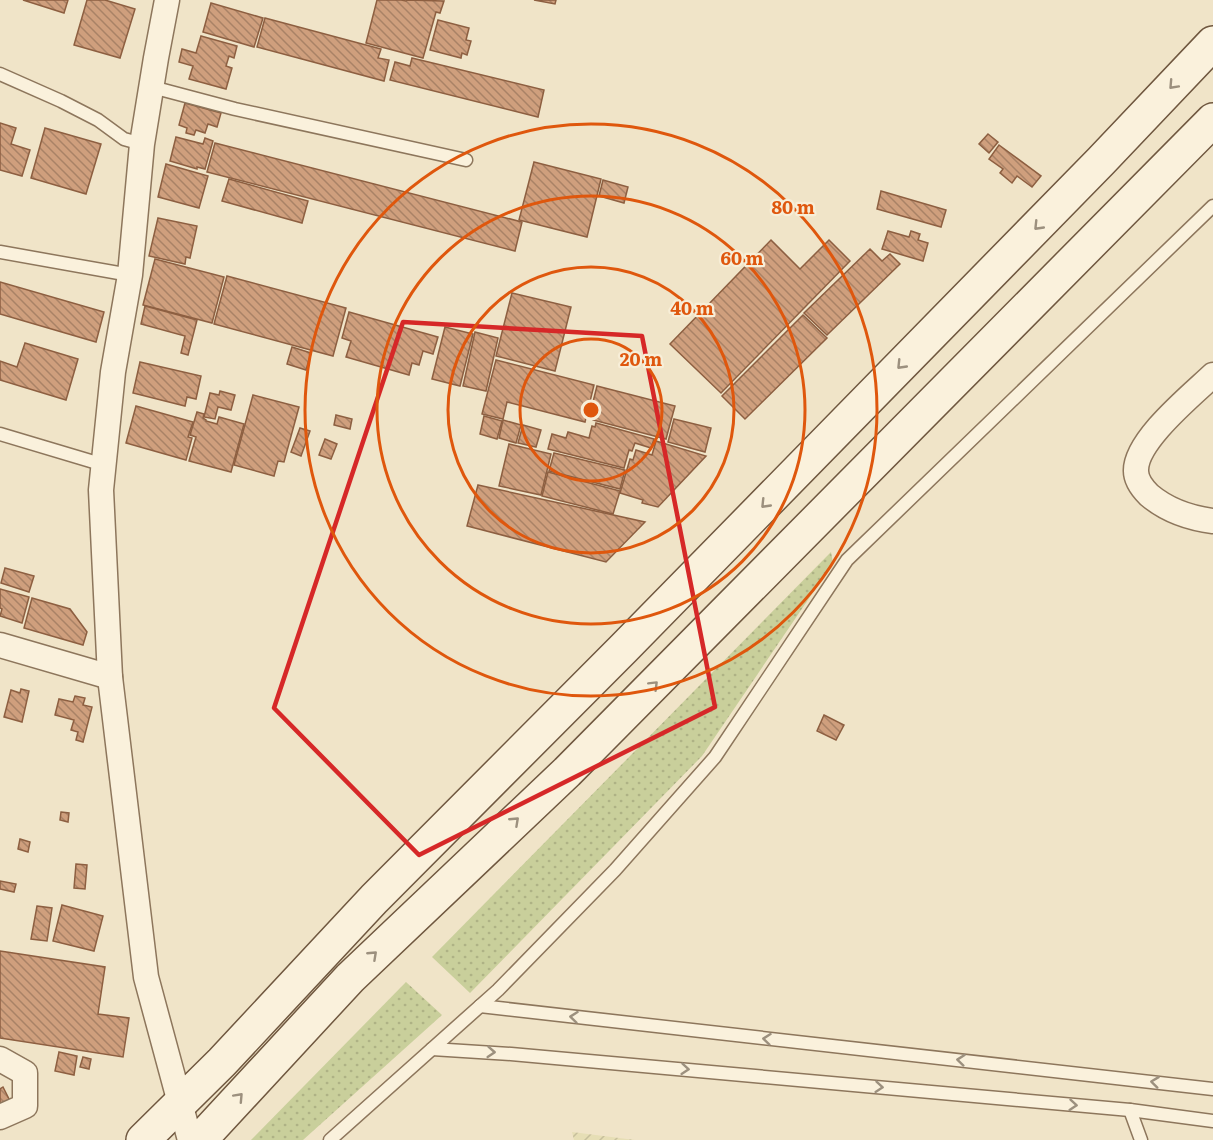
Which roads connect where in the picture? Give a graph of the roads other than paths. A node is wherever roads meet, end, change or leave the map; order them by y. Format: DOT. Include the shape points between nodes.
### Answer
graph roads {
  1 [pos="167,0"];
  2 [pos="1213,42"];
  3 [pos="0,74"];
  4 [pos="152,87"];
  5 [pos="1213,120"];
  6 [pos="142,144"];
  7 [pos="466,160"];
  8 [pos="1213,206"];
  9 [pos="0,252"];
  10 [pos="130,276"];
  11 [pos="1213,375"];
  12 [pos="0,434"];
  13 [pos="104,465"];
  14 [pos="1213,521"];
  15 [pos="0,645"];
  16 [pos="110,677"];
  17 [pos="480,1006"];
  18 [pos="432,1049"];
  19 [pos="0,1059"];
  20 [pos="1213,1089"];
  21 [pos="180,1103"];
  22 [pos="1130,1110"];
  23 [pos="0,1117"];
  24 [pos="1213,1120"];
  25 [pos="143,1140"];
  26 [pos="190,1140"];
  27 [pos="200,1140"];
  28 [pos="330,1140"];
  29 [pos="1141,1140"];
  1 -- 4 [label="street"];
  2 -- 21 [label="main road, one-way" via="666,606 374,899"];
  3 -- 6 [label="lane" via="98,120 124,139"];
  4 -- 6 [label="street"];
  4 -- 7 [label="lane"];
  27 -- 5 [label="main road, one-way" via="350,978 567,772"];
  6 -- 10 [label="street"];
  8 -- 17 [label="lane" via="847,560 715,757 615,870"];
  9 -- 10 [label="lane"];
  10 -- 13 [label="street" via="113,372"];
  11 -- 14 [label="street" via="1143,448 1136,473 1142,489 1159,503 1177,513"];
  12 -- 13 [label="lane"];
  13 -- 16 [label="street" via="101,490"];
  15 -- 16 [label="street"];
  16 -- 21 [label="street" via="146,977"];
  17 -- 18 [label="lane"];
  20 -- 17 [label="lane, one-way"];
  18 -- 22 [label="lane, one-way"];
  18 -- 28 [label="lane"];
  19 -- 23 [label="street" via="25,1073 25,1106"];
  21 -- 25 [label="main road"];
  21 -- 26 [label="street"];
  22 -- 24 [label="lane"];
  22 -- 29 [label="lane"];
}
